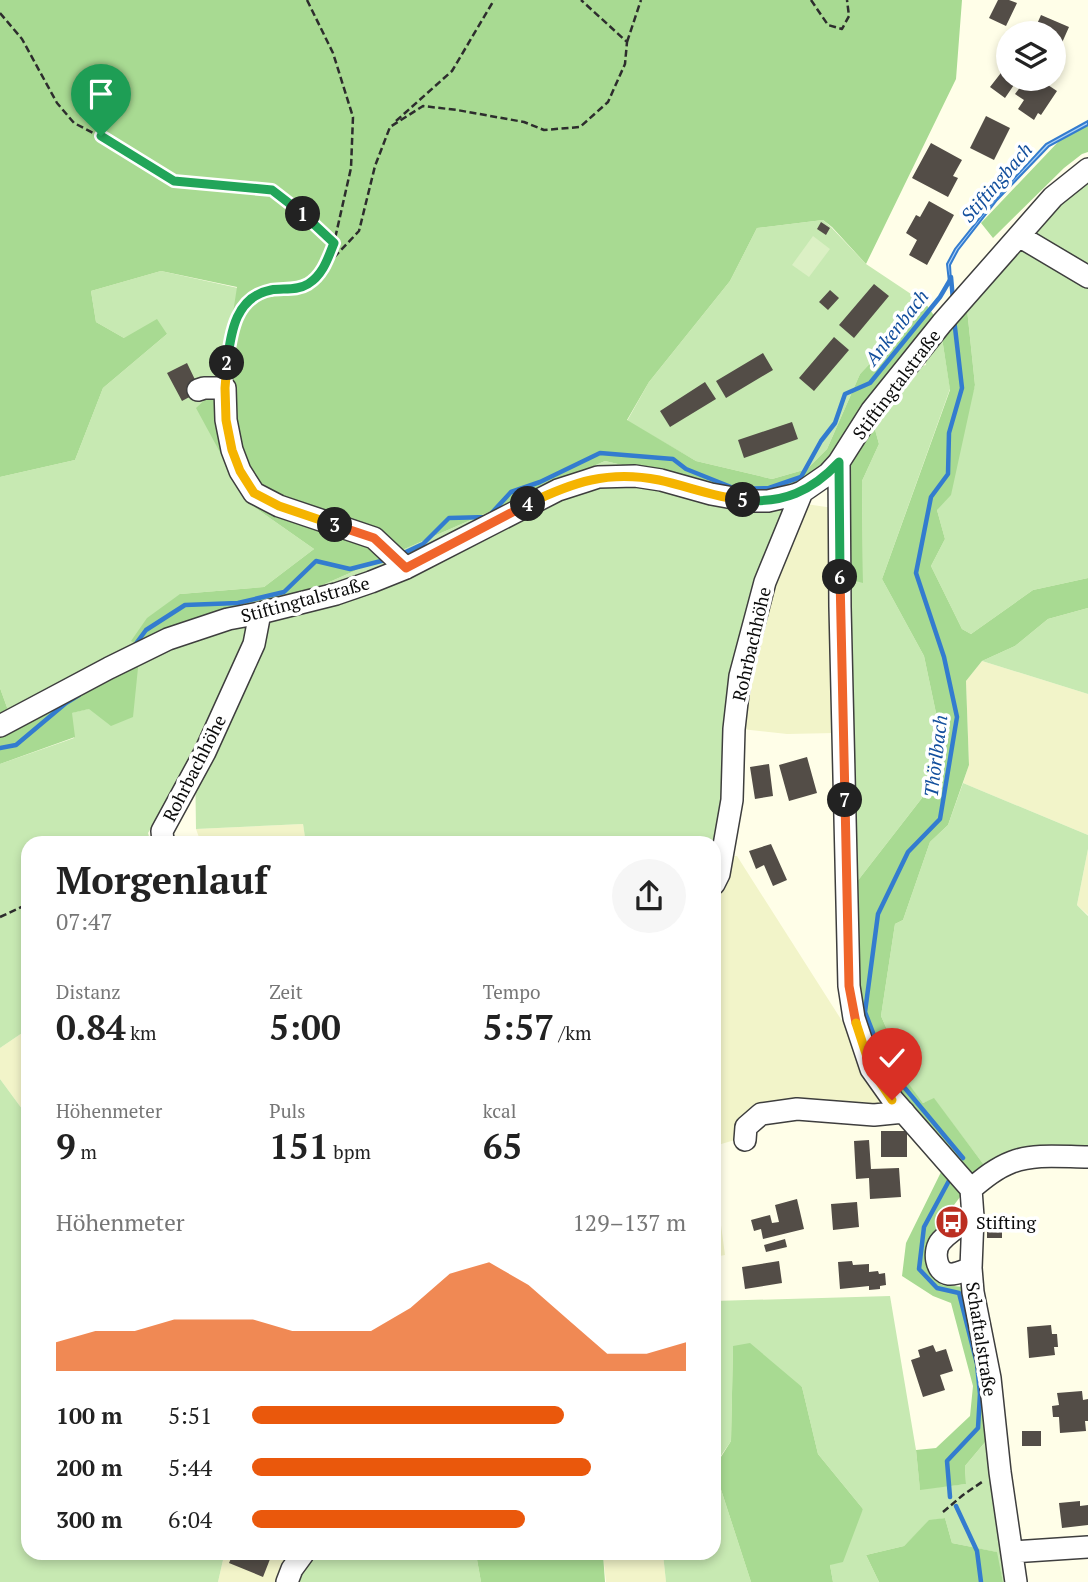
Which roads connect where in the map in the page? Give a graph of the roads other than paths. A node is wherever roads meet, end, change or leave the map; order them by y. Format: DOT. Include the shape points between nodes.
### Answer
graph roads {
  1 [pos="1088,169"];
  2 [pos="1019,236"];
  3 [pos="1088,278"];
  4 [pos="198,390"];
  5 [pos="839,462"];
  6 [pos="802,492"];
  7 [pos="406,568"];
  8 [pos="260,613"];
  9 [pos="0,726"];
  10 [pos="162,836"];
  11 [pos="721,863"];
  12 [pos="904,1112"];
  13 [pos="745,1140"];
  14 [pos="1088,1157"];
  15 [pos="971,1189"];
  16 [pos="974,1217"];
  17 [pos="971,1268"];
  18 [pos="1088,1546"];
  19 [pos="1012,1552"];
  20 [pos="299,1560"];
  21 [pos="287,1582"];
  22 [pos="1016,1582"];
  1 -- 2 [label="street, Stiftingtalstraße" via="1053,197"];
  2 -- 3 [label="street"];
  2 -- 5 [label="street, Stiftingtalstraße" via="872,410"];
  4 -- 7 [label="street" via="225,388 232,450 254,493 374,538"];
  5 -- 6 [label="street, Stiftingtalstraße"];
  5 -- 12 [label="street" via="849,986 871,1069"];
  6 -- 7 [label="street, Stiftingtalstraße" via="750,501 661,480 598,477 530,503"];
  6 -- 11 [label="street, Rohrbachhöhe" via="765,582 740,676 732,800"];
  7 -- 8 [label="street, Stiftingtalstraße" via="336,594"];
  8 -- 9 [label="street, Stiftingtalstraße" via="168,639"];
  8 -- 10 [label="street, Rohrbachhöhe" via="254,645"];
  12 -- 13 [label="street" via="874,1115 797,1109 761,1114 746,1127"];
  12 -- 15 [label="street"];
  14 -- 15 [label="street" via="1026,1158 1000,1168"];
  15 -- 16 [label="street, Schaftalstraße"];
  16 -- 17 [label="street, Schaftalstraße"];
  16 -- 17 [label="street" via="936,1250 937,1264 946,1273"];
  17 -- 19 [label="street, Schaftalstraße"];
  18 -- 19 [label="street"];
  19 -- 22 [label="street, Schaftalstraße"];
  20 -- 21 [label="street"];
}
